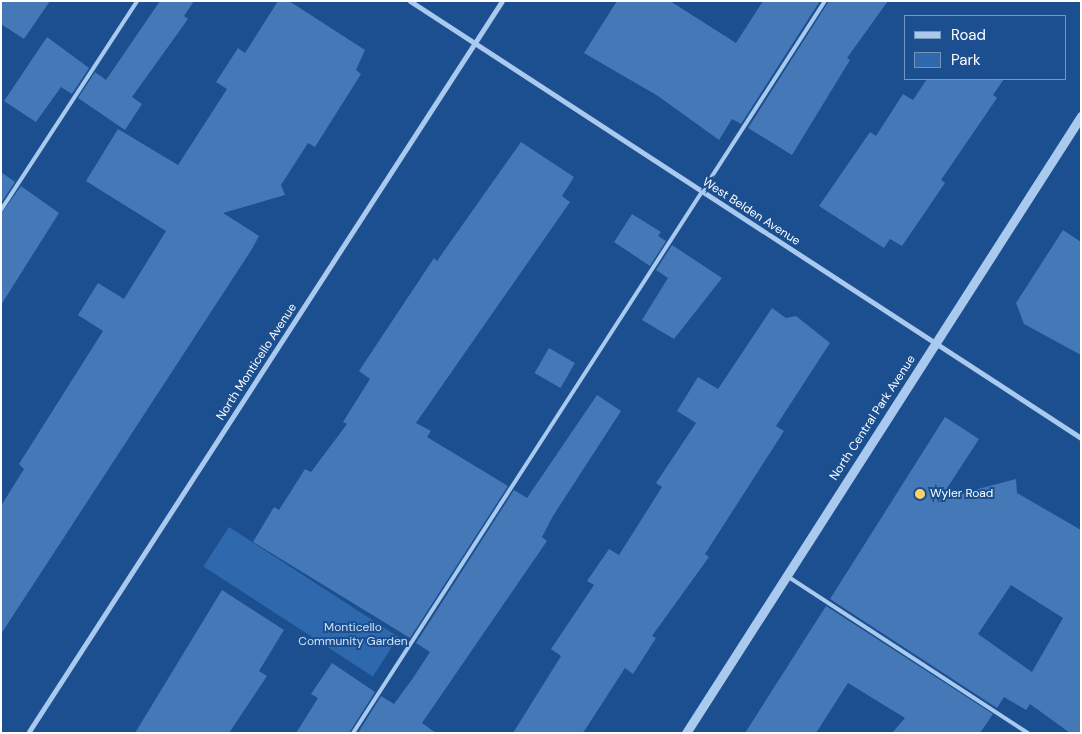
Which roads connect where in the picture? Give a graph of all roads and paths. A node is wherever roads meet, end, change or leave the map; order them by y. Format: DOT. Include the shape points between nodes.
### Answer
graph roads {
  1 [pos="137,1"];
  2 [pos="410,1"];
  3 [pos="502,1"];
  4 [pos="825,1"];
  5 [pos="475,43"];
  6 [pos="1081,116"];
  7 [pos="703,192"];
  8 [pos="1,210"];
  9 [pos="935,343"];
  10 [pos="1081,438"];
  11 [pos="786,576"];
  12 [pos="28,733"];
  13 [pos="353,733"];
  14 [pos="686,733"];
  15 [pos="1028,733"];
  1 -- 8 [label="lane"];
  2 -- 5 [label="street, West Belden Avenue"];
  3 -- 5 [label="street, North Monticello Avenue"];
  4 -- 7 [label="lane"];
  5 -- 7 [label="street, West Belden Avenue"];
  5 -- 12 [label="street, North Monticello Avenue"];
  6 -- 9 [label="street, North Central Park Avenue"];
  7 -- 9 [label="street, West Belden Avenue"];
  7 -- 13 [label="lane"];
  9 -- 10 [label="street, West Belden Avenue"];
  9 -- 11 [label="street, North Central Park Avenue"];
  11 -- 14 [label="street, North Central Park Avenue"];
  11 -- 15 [label="lane"];
}
